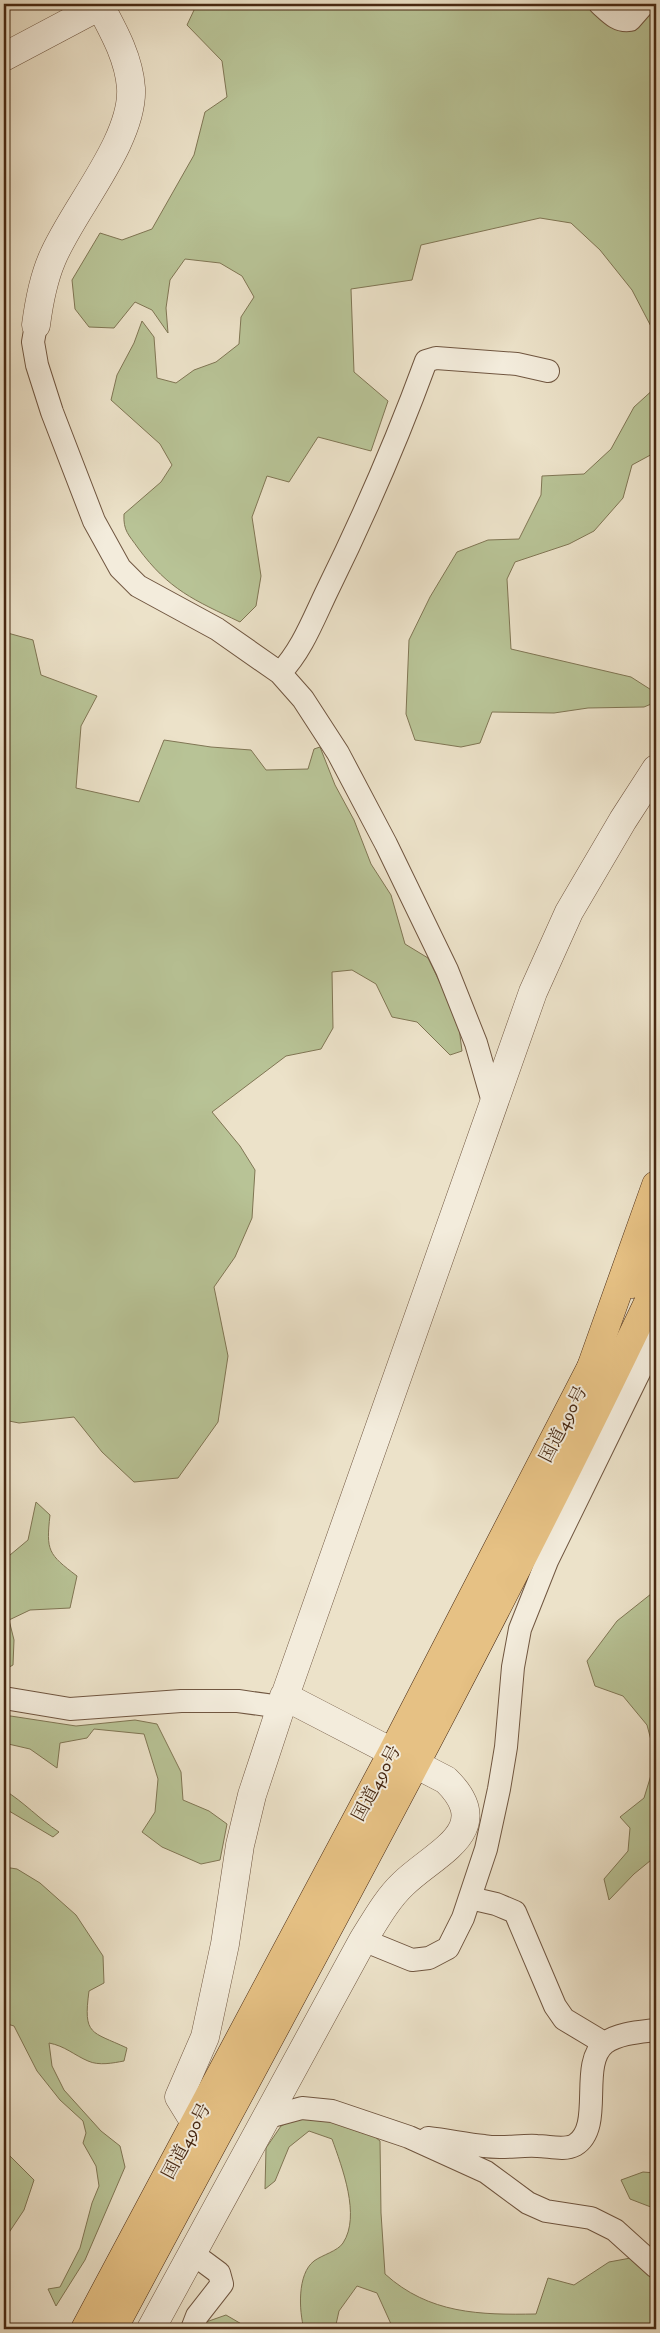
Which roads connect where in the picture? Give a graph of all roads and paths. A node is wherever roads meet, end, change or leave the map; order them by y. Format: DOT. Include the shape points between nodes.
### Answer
graph roads {
  1 [pos="101,4"];
  2 [pos="600,4"];
  3 [pos="644,4"];
  4 [pos="4,57"];
  5 [pos="36,325"];
  6 [pos="548,371"];
  7 [pos="280,673"];
  8 [pos="656,769"];
  9 [pos="493,1102"];
  10 [pos="656,1185"];
  11 [pos="656,1231"];
  12 [pos="656,1286"];
  13 [pos="656,1338"];
  14 [pos="589,1373"];
  15 [pos="4,1698"];
  16 [pos="283,1702"];
  17 [pos="404,1757"];
  18 [pos="470,1898"];
  19 [pos="363,1940"];
  20 [pos="656,2030"];
  21 [pos="604,2044"];
  22 [pos="265,2118"];
  23 [pos="196,2123"];
  24 [pos="409,2137"];
  25 [pos="192,2253"];
  26 [pos="656,2267"];
  27 [pos="86,2329"];
  28 [pos="113,2329"];
  29 [pos="151,2329"];
  30 [pos="192,2329"];
  1 -- 4 [label="street"];
  1 -- 5 [label="street" via="124,55 131,89 128,114 52,258 40,293"];
  2 -- 3 [label="street" via="623,21 630,20"];
  5 -- 7 [label="street" via="33,342 37,366 52,412 94,521 120,568 138,586 217,629"];
  6 -- 7 [label="street" via="517,364 436,358 426,361 392,452 338,568 294,658"];
  7 -- 9 [label="street" via="303,699 338,753 386,844 447,970 476,1043"];
  8 -- 9 [label="street" via="569,912 533,992"];
  9 -- 16 [label="street"];
  10 -- 14 [label="highway"];
  11 -- 14 [label="highway, 国道490号"];
  12 -- 17 [label="highway, 国道490号" via="534,1535"];
  13 -- 18 [label="street" via="547,1561 520,1629 499,1790 486,1849"];
  14 -- 17 [label="highway, 国道490号"];
  15 -- 16 [label="street" via="70,1709 181,1701"];
  16 -- 17 [label="street"];
  16 -- 23 [label="street" via="252,1795 240,1846 225,1944 205,2037 179,2097"];
  17 -- 19 [label="street" via="446,1780 457,1790 465,1803 463,1831 402,1885"];
  17 -- 23 [label="highway, 国道490号"];
  17 -- 28 [label="highway, 国道490号" via="366,1859"];
  18 -- 19 [label="street" via="448,1948 429,1958 412,1960"];
  18 -- 21 [label="street" via="515,1912 555,2006 564,2018"];
  19 -- 22 [label="street"];
  20 -- 21 [label="street" via="616,2036"];
  21 -- 24 [label="street" via="594,2064 583,2138 574,2146 500,2147"];
  22 -- 24 [label="street" via="302,2108 332,2111"];
  22 -- 25 [label="street"];
  23 -- 27 [label="highway, 国道490号"];
  24 -- 26 [label="street" via="486,2172 528,2204 546,2211 591,2218 615,2230"];
  25 -- 29 [label="street"];
  25 -- 30 [label="street" via="219,2273 222,2284 197,2316"];
}
